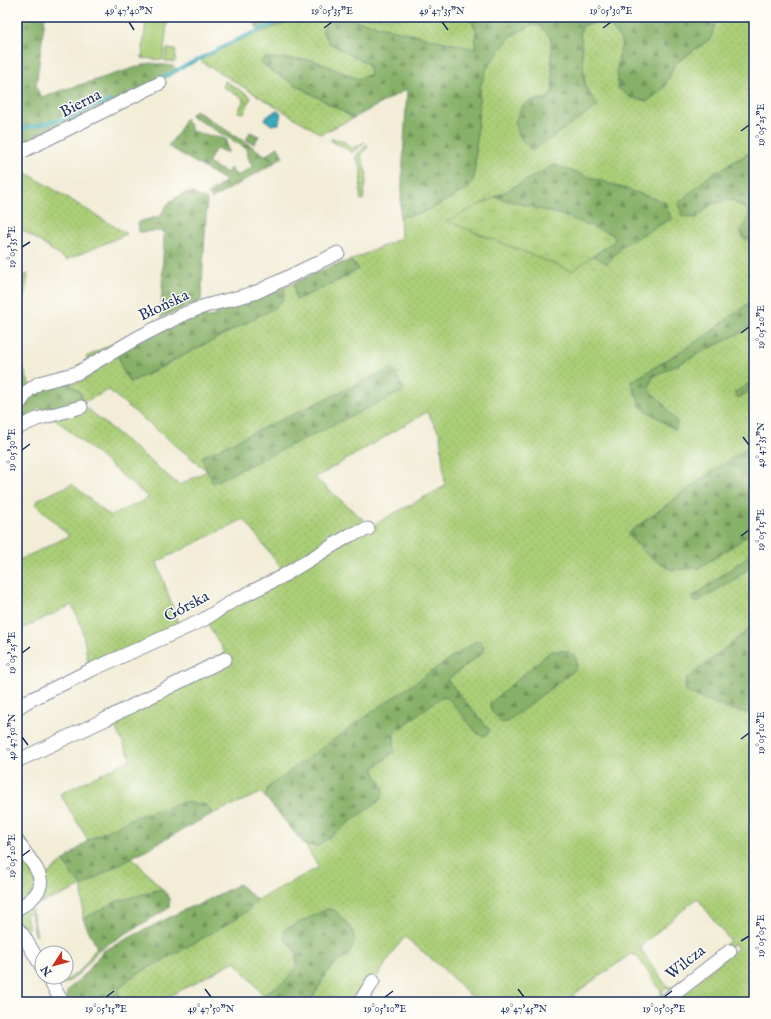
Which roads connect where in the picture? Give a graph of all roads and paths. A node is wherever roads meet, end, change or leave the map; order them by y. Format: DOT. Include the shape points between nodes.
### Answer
graph roads {
  1 [pos="160,83"];
  2 [pos="17,154"];
  3 [pos="338,253"];
  4 [pos="81,407"];
  5 [pos="17,408"];
  6 [pos="17,428"];
  7 [pos="368,529"];
  8 [pos="225,659"];
  9 [pos="17,708"];
  10 [pos="17,761"];
  11 [pos="17,841"];
  12 [pos="17,909"];
  13 [pos="17,928"];
  14 [pos="730,951"];
  15 [pos="34,953"];
  16 [pos="373,981"];
  17 [pos="52,985"];
  18 [pos="62,1002"];
  19 [pos="360,1002"];
  20 [pos="664,1002"];
  1 -- 2 [label="street, Bierna"];
  3 -- 5 [label="street, Błońska" via="247,296 184,314 77,373 39,383 28,391"];
  4 -- 6 [label="street" via="37,419"];
  7 -- 9 [label="street, Górska" via="350,535 203,620 91,670"];
  8 -- 10 [label="street"];
  11 -- 12 [label="street" via="38,872 41,885 28,903"];
  13 -- 15 [label="street"];
  14 -- 20 [label="street, Wilcza"];
  16 -- 19 [label="street"];
  17 -- 18 [label="street"];
}
